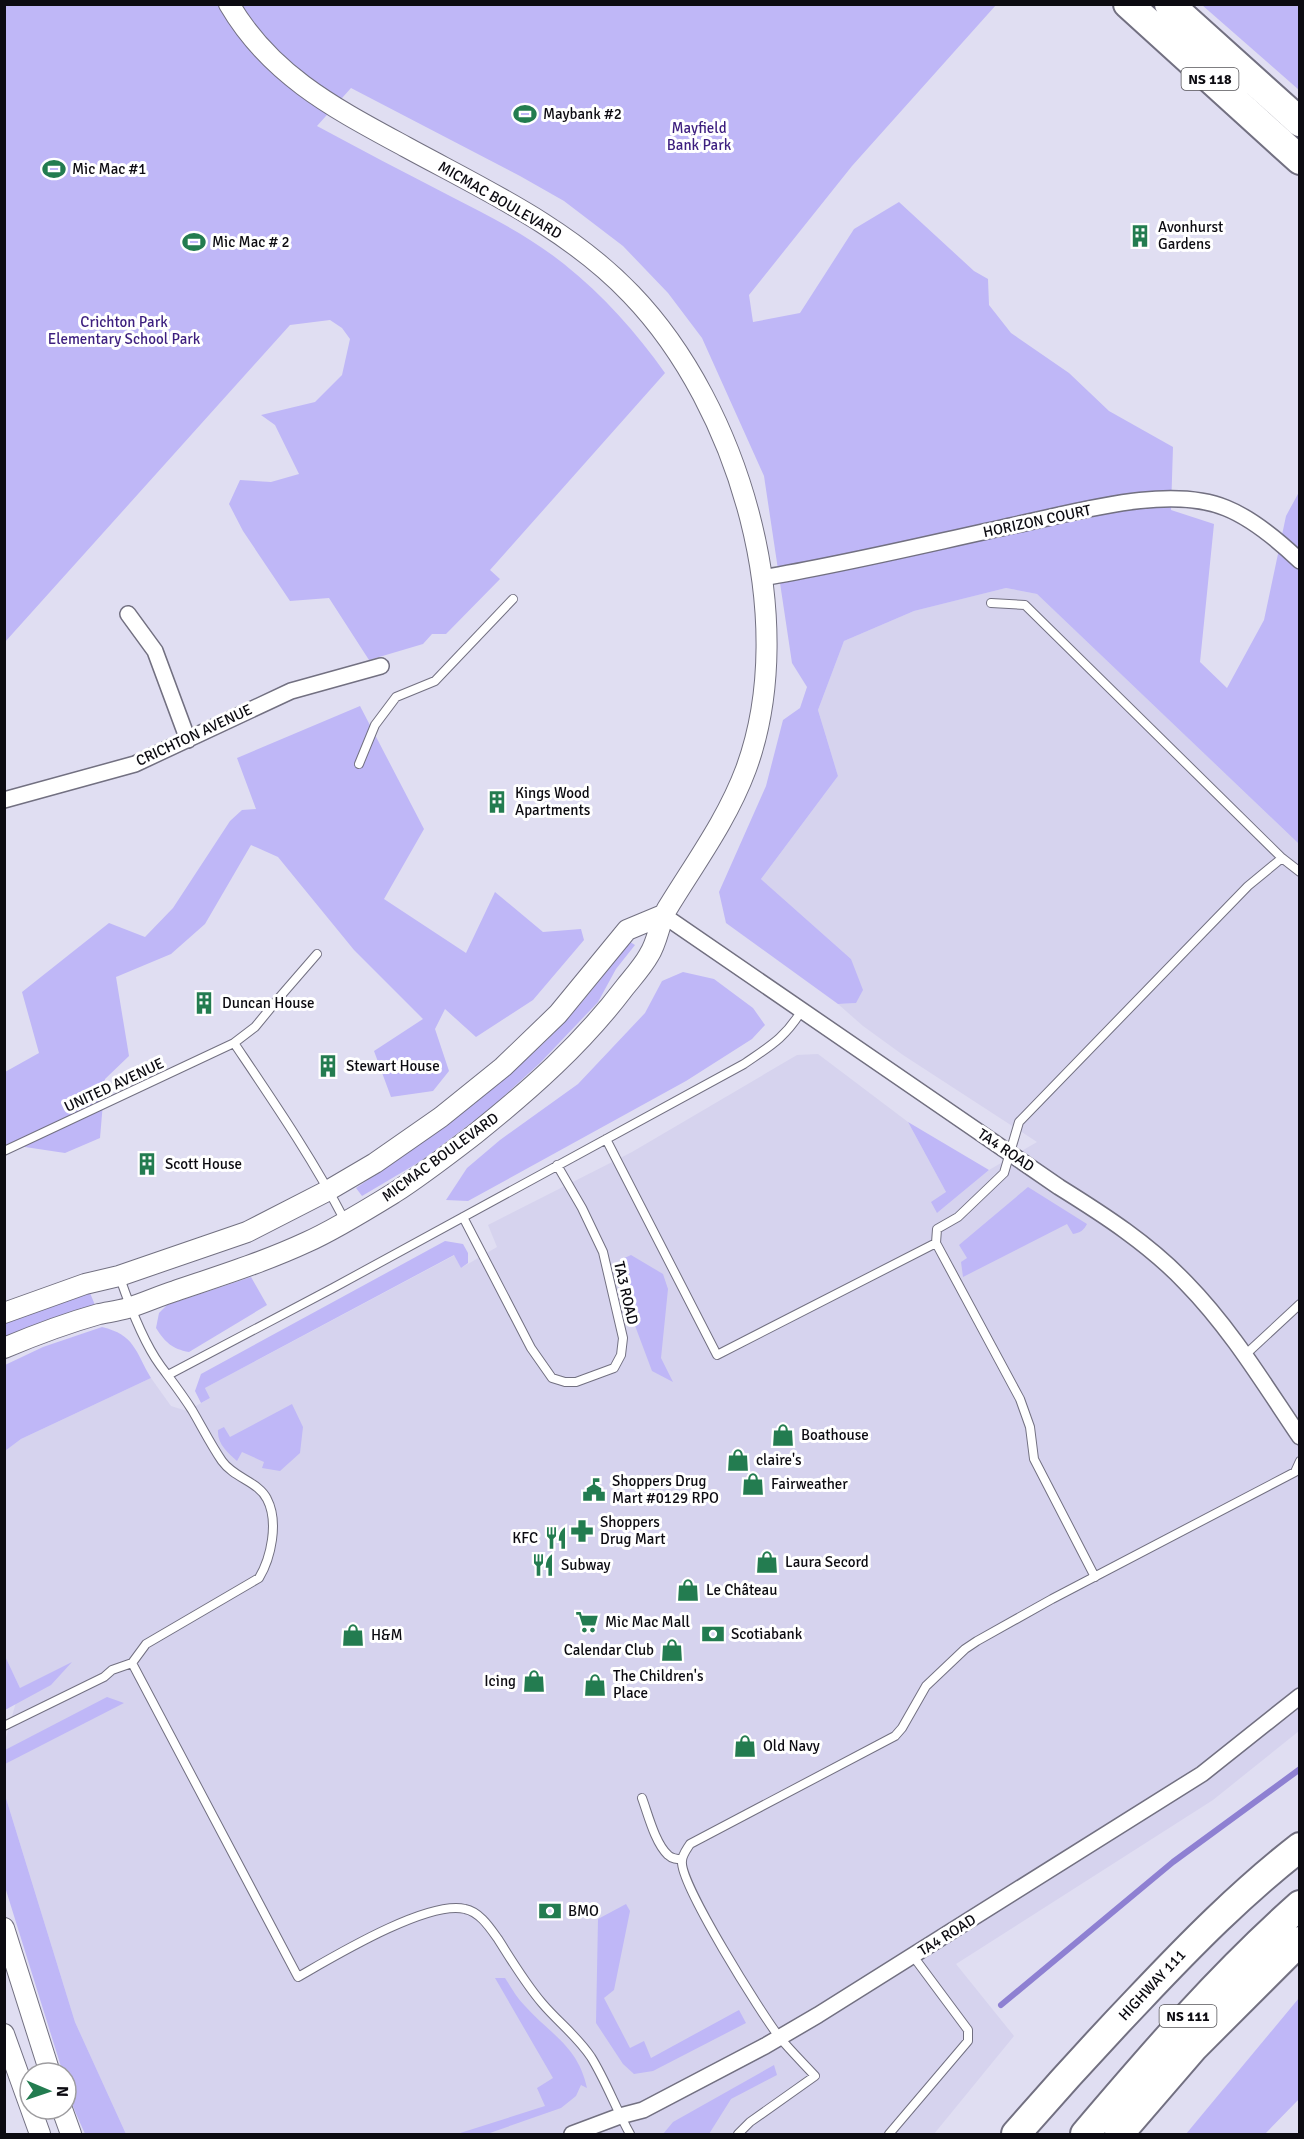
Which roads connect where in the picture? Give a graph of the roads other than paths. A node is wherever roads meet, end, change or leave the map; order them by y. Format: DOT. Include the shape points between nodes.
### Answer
graph roads {
  1 [pos="229,4"];
  2 [pos="1128,4"];
  3 [pos="1169,4"];
  4 [pos="1299,122"];
  5 [pos="1299,160"];
  6 [pos="1299,561"];
  7 [pos="761,578"];
  8 [pos="513,599"];
  9 [pos="991,603"];
  10 [pos="128,614"];
  11 [pos="381,666"];
  12 [pos="188,740"];
  13 [pos="359,764"];
  14 [pos="4,800"];
  15 [pos="1282,858"];
  16 [pos="1299,872"];
  17 [pos="663,915"];
  18 [pos="318,954"];
  19 [pos="802,1010"];
  20 [pos="234,1043"];
  21 [pos="606,1139"];
  22 [pos="4,1151"];
  23 [pos="1011,1153"];
  24 [pos="556,1165"];
  25 [pos="329,1190"];
  26 [pos="463,1217"];
  27 [pos="345,1221"];
  28 [pos="936,1243"];
  29 [pos="119,1276"];
  30 [pos="1299,1304"];
  31 [pos="130,1307"];
  32 [pos="4,1313"];
  33 [pos="4,1348"];
  34 [pos="1245,1354"];
  35 [pos="168,1375"];
  36 [pos="1299,1437"];
  37 [pos="1299,1461"];
  38 [pos="1095,1577"];
  39 [pos="132,1664"];
  40 [pos="1299,1696"];
  41 [pos="4,1726"];
  42 [pos="642,1798"];
  43 [pos="1299,1847"];
  44 [pos="682,1859"];
  45 [pos="1299,1905"];
  46 [pos="4,1928"];
  47 [pos="1299,1941"];
  48 [pos="913,1956"];
  49 [pos="1137,2002"];
  50 [pos="4,2034"];
  51 [pos="780,2037"];
  52 [pos="46,2061"];
  53 [pos="620,2116"];
  54 [pos="40,2134"];
  55 [pos="572,2134"];
  56 [pos="630,2134"];
  57 [pos="738,2134"];
  58 [pos="889,2134"];
  59 [pos="996,2134"];
  60 [pos="1016,2134"];
  61 [pos="1085,2134"];
  62 [pos="1119,2134"];
  1 -- 7 [label="street, MICMAC BOULEVARD" via="250,34 300,85 566,237 636,299 692,374 726,442 740,481"];
  2 -- 5 [label="highway, NS 118"];
  3 -- 4 [label="highway, NS 118"];
  6 -- 7 [label="street, HORIZON COURT" via="1256,526 1226,508 1164,499 1105,507"];
  7 -- 17 [label="street, MICMAC BOULEVARD" via="766,670 748,765 717,831"];
  8 -- 13 [label="lane" via="435,681 396,697 375,725"];
  9 -- 15 [label="lane" via="1025,605"];
  10 -- 12 [label="street" via="155,651"];
  11 -- 12 [label="street, CRICHTON AVENUE" via="291,691"];
  12 -- 14 [label="street, CRICHTON AVENUE" via="135,764"];
  15 -- 16 [label="lane"];
  15 -- 23 [label="lane" via="1248,886 1019,1122"];
  17 -- 19 [label="street, TA4 ROAD"];
  17 -- 25 [label="street" via="627,930 558,1014 487,1081 375,1163"];
  17 -- 27 [label="street, MICMAC BOULEVARD" via="651,953 607,1011 562,1059 458,1147 396,1192"];
  18 -- 20 [label="lane, UNITED AVENUE" via="255,1028"];
  19 -- 21 [label="lane" via="779,1040 744,1064"];
  19 -- 23 [label="street, TA4 ROAD"];
  20 -- 22 [label="lane, UNITED AVENUE"];
  20 -- 25 [label="lane"];
  21 -- 24 [label="lane"];
  21 -- 28 [label="lane" via="717,1355"];
  23 -- 28 [label="lane" via="996,1182 958,1217 937,1229"];
  23 -- 34 [label="street, TA4 ROAD" via="1114,1221 1161,1259 1201,1299"];
  24 -- 26 [label="lane"];
  24 -- 26 [label="lane, TA3 ROAD" via="603,1252 623,1338 614,1368 576,1382 552,1378 531,1347"];
  25 -- 27 [label="lane"];
  25 -- 29 [label="street" via="247,1232"];
  26 -- 35 [label="lane"];
  27 -- 31 [label="street, MICMAC BOULEVARD" via="300,1245 230,1273"];
  28 -- 38 [label="lane" via="1020,1400 1030,1427 1034,1459"];
  29 -- 31 [label="lane"];
  29 -- 32 [label="street"];
  30 -- 34 [label="lane"];
  31 -- 33 [label="street, MICMAC BOULEVARD"];
  31 -- 35 [label="lane"];
  34 -- 36 [label="street, TA4 ROAD"];
  35 -- 39 [label="lane" via="223,1463 262,1491 268,1500 272,1545 259,1578 146,1644"];
  37 -- 38 [label="lane" via="1295,1472"];
  38 -- 44 [label="lane" via="965,1649 926,1686 895,1736 690,1844"];
  39 -- 41 [label="lane" via="112,1670"];
  39 -- 53 [label="lane" via="298,1977 418,1915 451,1909 475,1913 544,2005 574,2035 603,2076"];
  40 -- 48 [label="street, TA4 ROAD" via="1202,1774"];
  42 -- 44 [label="lane" via="654,1833 667,1855"];
  43 -- 49 [label="highway, HIGHWAY 111 / NS 111" via="1227,1909"];
  44 -- 51 [label="lane" via="682,1868 696,1898 735,1970"];
  45 -- 61 [label="highway, NS 111" via="1232,1967"];
  46 -- 52 [label="street"];
  47 -- 62 [label="highway" via="1193,2048"];
  48 -- 51 [label="street, TA4 ROAD"];
  48 -- 58 [label="lane" via="968,2030 968,2041"];
  49 -- 59 [label="highway" via="1056,2068"];
  49 -- 60 [label="highway, HIGHWAY 111 / NS 111"];
  50 -- 54 [label="street"];
  51 -- 53 [label="street, TA4 ROAD" via="643,2110"];
  51 -- 57 [label="lane" via="815,2076"];
  53 -- 55 [label="street, TA4 ROAD"];
  53 -- 56 [label="lane"];
}
